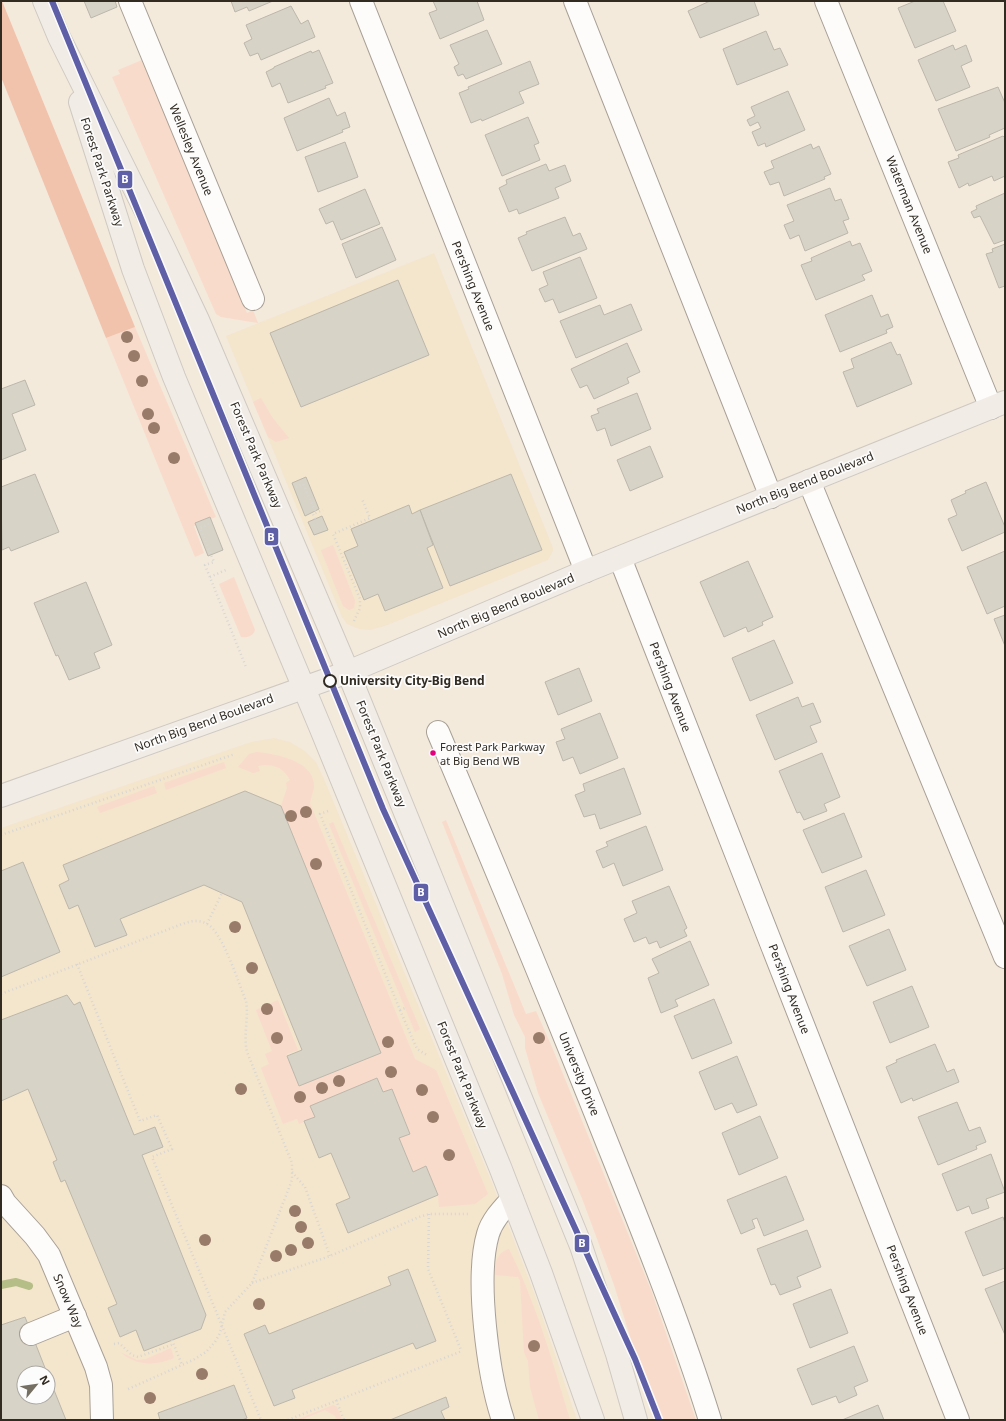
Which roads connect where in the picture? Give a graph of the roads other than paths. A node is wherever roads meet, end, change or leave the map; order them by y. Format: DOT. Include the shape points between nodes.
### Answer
graph roads {
  1 [pos="44,1"];
  2 [pos="130,1"];
  3 [pos="361,1"];
  4 [pos="575,1"];
  5 [pos="826,1"];
  6 [pos="59,37"];
  7 [pos="252,299"];
  8 [pos="998,405"];
  9 [pos="809,482"];
  10 [pos="771,496"];
  11 [pos="620,558"];
  12 [pos="586,571"];
  13 [pos="348,672"];
  14 [pos="304,688"];
  15 [pos="438,732"];
  16 [pos="1,796"];
  17 [pos="1005,957"];
  18 [pos="1,1196"];
  19 [pos="506,1206"];
  20 [pos="75,1316"];
  21 [pos="31,1334"];
  22 [pos="102,1420"];
  23 [pos="503,1420"];
  24 [pos="593,1420"];
  25 [pos="636,1420"];
  26 [pos="710,1420"];
  27 [pos="958,1420"];
  1 -- 6 [label="main road, Forest Park Parkway"];
  2 -- 7 [label="street, Wellesley Avenue"];
  3 -- 12 [label="street, Pershing Avenue"];
  4 -- 10 [label="street"];
  5 -- 8 [label="street, Waterman Avenue"];
  6 -- 13 [label="main road, Forest Park Parkway" via="164,246 198,320"];
  6 -- 14 [label="main road, Forest Park Parkway" via="133,269 174,377"];
  8 -- 9 [label="main road, North Big Bend Boulevard"];
  9 -- 10 [label="main road, North Big Bend Boulevard"];
  9 -- 17 [label="street"];
  10 -- 11 [label="main road, North Big Bend Boulevard"];
  11 -- 12 [label="main road, North Big Bend Boulevard"];
  11 -- 27 [label="street, Pershing Avenue"];
  12 -- 13 [label="main road, North Big Bend Boulevard"];
  13 -- 14 [label="main road, North Big Bend Boulevard"];
  13 -- 25 [label="main road, Forest Park Parkway" via="581,1246"];
  14 -- 16 [label="main road, North Big Bend Boulevard"];
  14 -- 19 [label="main road, Forest Park Parkway"];
  15 -- 26 [label="street, University Drive" via="538,970 648,1247"];
  18 -- 20 [label="street, Snow Way" via="49,1256"];
  19 -- 23 [label="street" via="489,1232 484,1251 483,1288 491,1374"];
  19 -- 24 [label="main road, Forest Park Parkway" via="572,1357"];
  20 -- 21 [label="street"];
  20 -- 22 [label="street, Snow Way" via="101,1385"];
}
